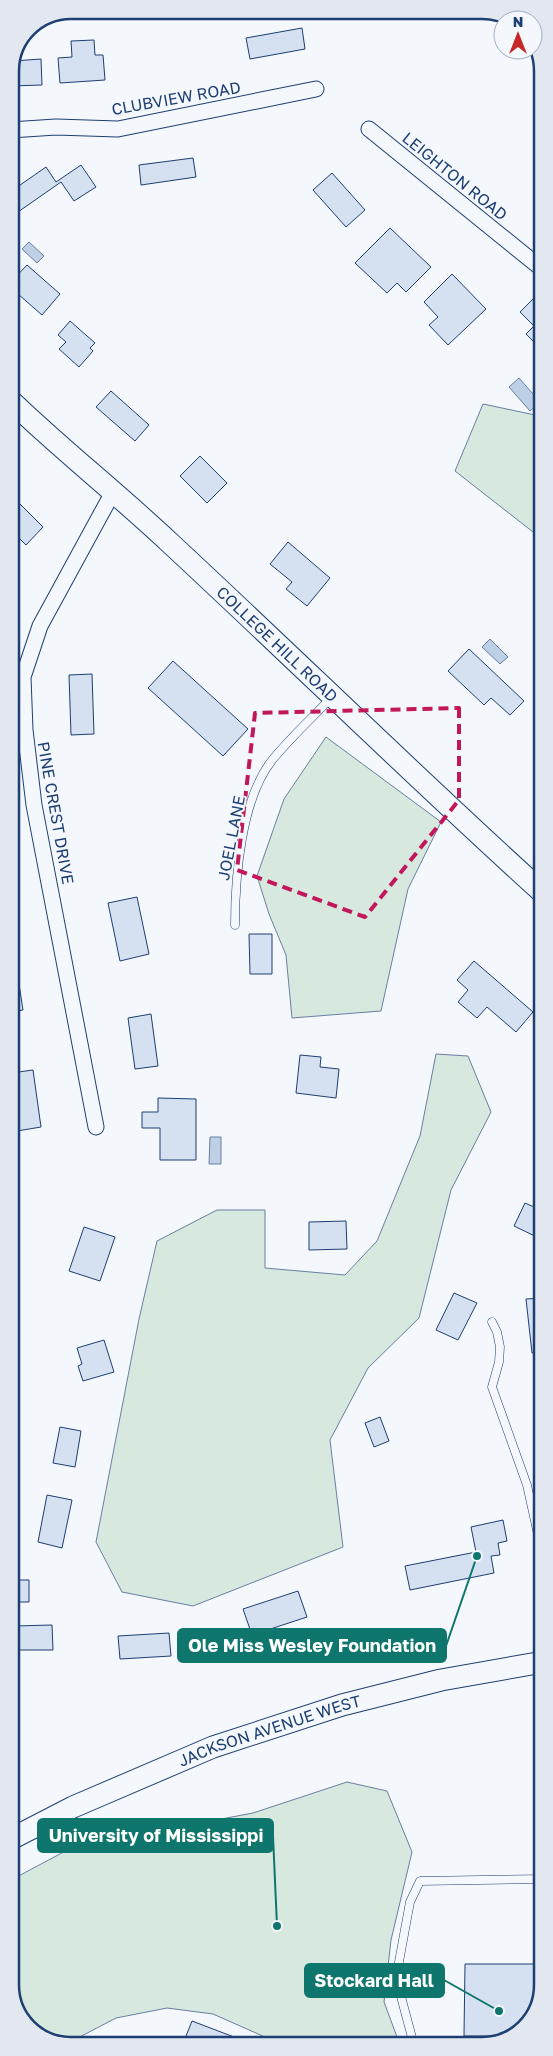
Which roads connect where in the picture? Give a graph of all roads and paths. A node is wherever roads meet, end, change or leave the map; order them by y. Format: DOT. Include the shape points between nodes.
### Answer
graph roads {
  1 [pos="316,89"];
  2 [pos="19,129"];
  3 [pos="369,129"];
  4 [pos="534,263"];
  5 [pos="19,408"];
  6 [pos="113,492"];
  7 [pos="333,696"];
  8 [pos="534,885"];
  9 [pos="235,925"];
  10 [pos="96,1127"];
  11 [pos="492,1322"];
  12 [pos="534,1516"];
  13 [pos="534,1664"];
  14 [pos="19,1835"];
  15 [pos="534,1880"];
  16 [pos="412,2037"];
  1 -- 2 [label="street, CLUBVIEW ROAD" via="118,129"];
  3 -- 4 [label="street, LEIGHTON ROAD"];
  5 -- 6 [label="street, COLLEGE HILL ROAD"];
  6 -- 7 [label="street, COLLEGE HILL ROAD"];
  6 -- 10 [label="street, PINE CREST DRIVE" via="40,626 23,677 25,730 34,805"];
  7 -- 8 [label="street, COLLEGE HILL ROAD"];
  7 -- 9 [label="lane, JOEL LANE" via="272,760 255,790 241,844 235,889"];
  11 -- 12 [label="lane" via="500,1347 492,1387 527,1485"];
  13 -- 14 [label="street, JACKSON AVENUE WEST" via="432,1682 342,1706 221,1745 73,1807"];
  15 -- 16 [label="lane" via="420,1882 410,1902 396,1978"];
}
